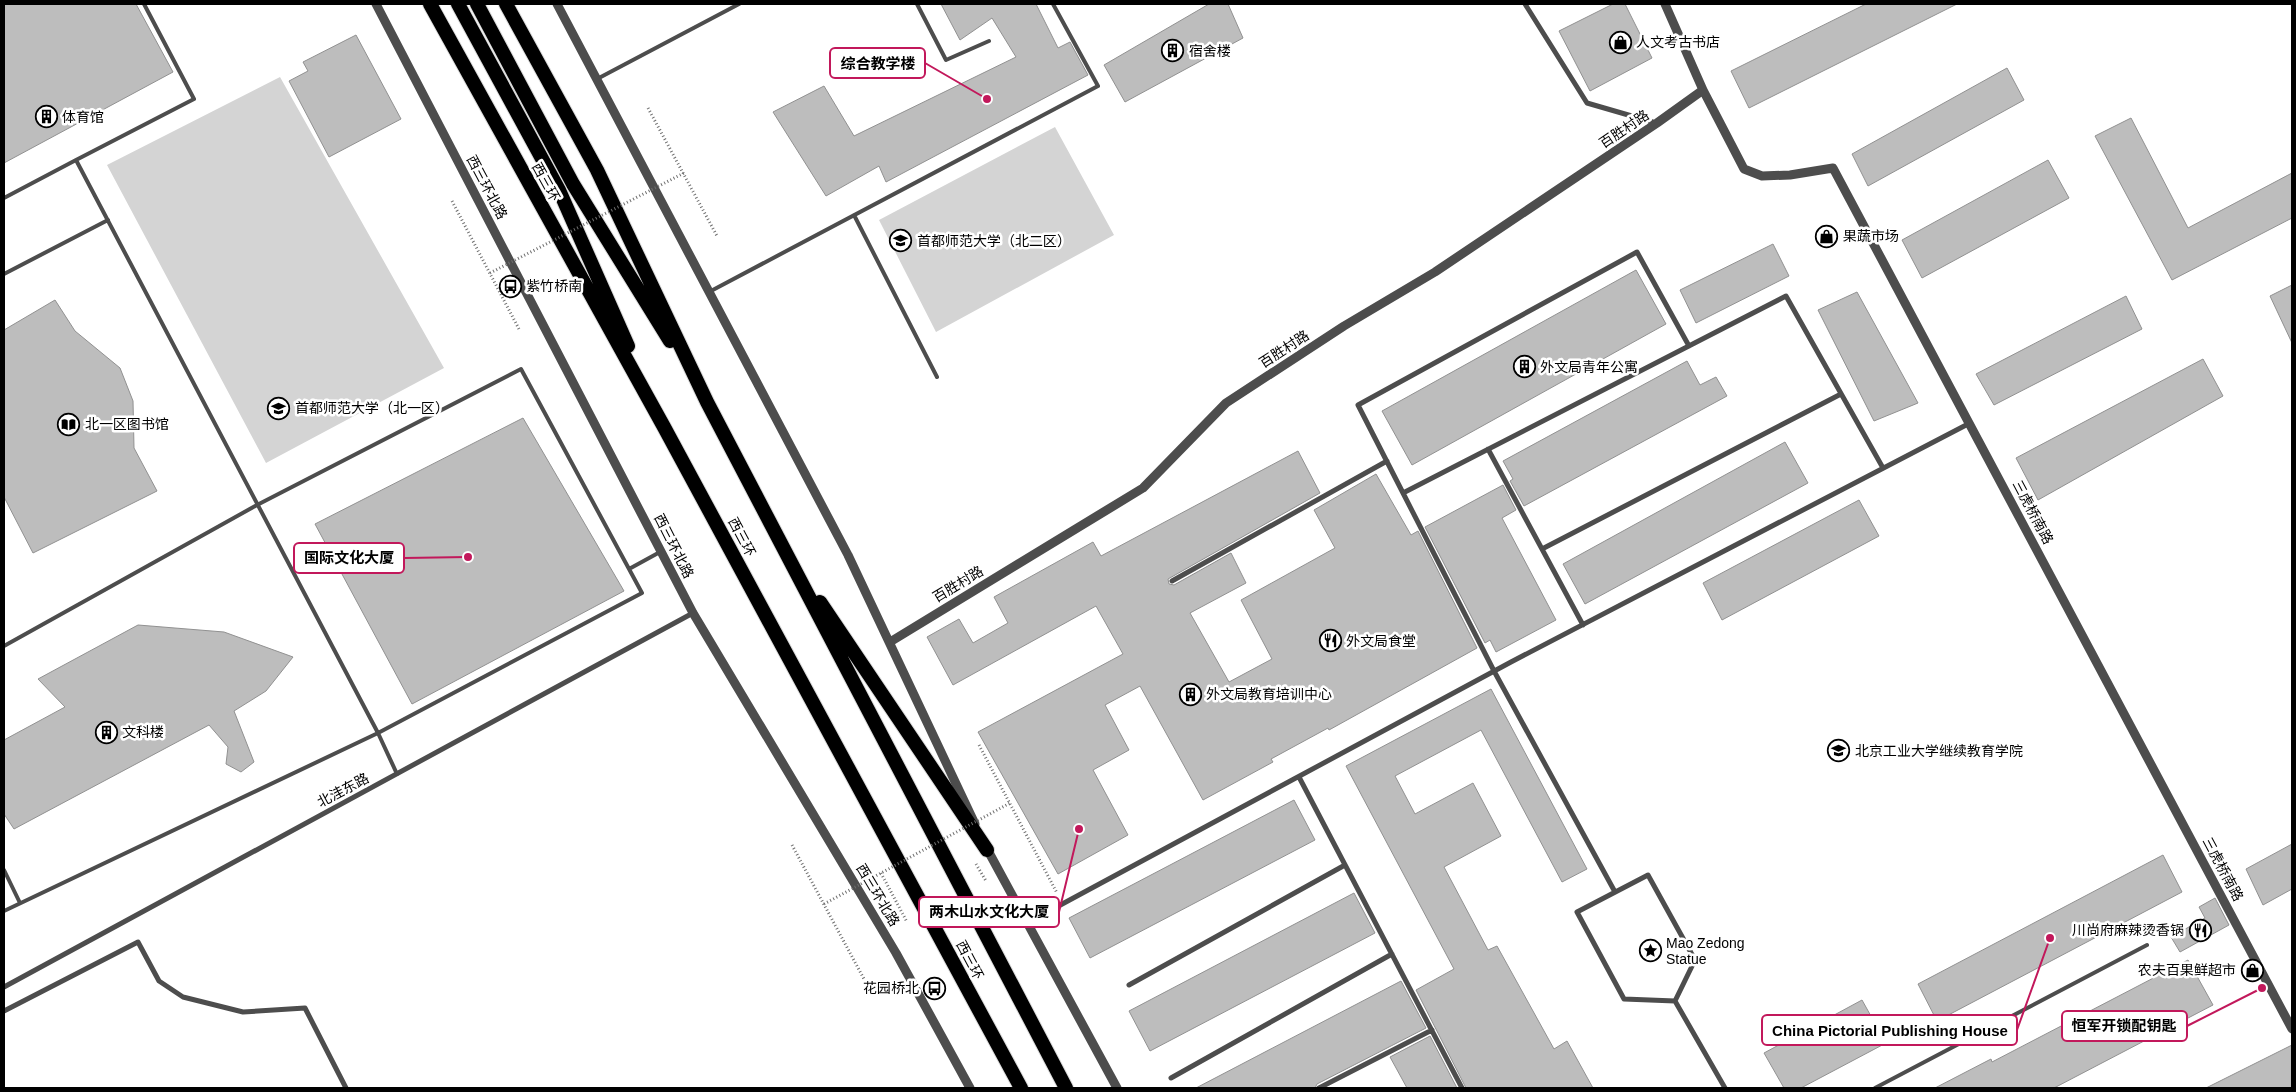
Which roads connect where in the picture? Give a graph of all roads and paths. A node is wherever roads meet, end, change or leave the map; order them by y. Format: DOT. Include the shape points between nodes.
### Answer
graph roads {
  1 [pos="144,4"];
  2 [pos="376,4"];
  3 [pos="430,4"];
  4 [pos="458,4"];
  5 [pos="477,4"];
  6 [pos="506,4"];
  7 [pos="515,4"];
  8 [pos="557,4"];
  9 [pos="739,4"];
  10 [pos="917,4"];
  11 [pos="1053,4"];
  12 [pos="1525,4"];
  13 [pos="1665,4"];
  14 [pos="525,39"];
  15 [pos="989,41"];
  16 [pos="598,79"];
  17 [pos="1703,90"];
  18 [pos="648,108"];
  19 [pos="1657,123"];
  20 [pos="76,160"];
  21 [pos="684,173"];
  22 [pos="4,198"];
  23 [pos="452,201"];
  24 [pos="854,215"];
  25 [pos="108,220"];
  26 [pos="717,236"];
  27 [pos="490,273"];
  28 [pos="4,274"];
  29 [pos="709,292"];
  30 [pos="520,331"];
  31 [pos="1689,346"];
  32 [pos="937,377"];
  33 [pos="1841,394"];
  34 [pos="707,402"];
  35 [pos="1970,423"];
  36 [pos="664,427"];
  37 [pos="1488,450"];
  38 [pos="1387,462"];
  39 [pos="1883,468"];
  40 [pos="1403,493"];
  41 [pos="257,505"];
  42 [pos="784,548"];
  43 [pos="1542,549"];
  44 [pos="661,552"];
  45 [pos="629,569"];
  46 [pos="1172,581"];
  47 [pos="693,613"];
  48 [pos="1583,625"];
  49 [pos="890,642"];
  50 [pos="4,646"];
  51 [pos="1494,671"];
  52 [pos="378,733"];
  53 [pos="979,745"];
  54 [pos="397,774"];
  55 [pos="1299,777"];
  56 [pos="1010,803"];
  57 [pos="792,845"];
  58 [pos="987,850"];
  59 [pos="1345,865"];
  60 [pos="4,870"];
  61 [pos="881,873"];
  62 [pos="1615,892"];
  63 [pos="20,903"];
  64 [pos="824,904"];
  65 [pos="1063,904"];
  66 [pos="4,911"];
  67 [pos="907,922"];
  68 [pos="1027,922"];
  69 [pos="2147,945"];
  70 [pos="1392,954"];
  71 [pos="864,979"];
  72 [pos="1129,985"];
  73 [pos="4,987"];
  74 [pos="1675,1001"];
  75 [pos="4,1011"];
  76 [pos="2292,1029"];
  77 [pos="1432,1030"];
  78 [pos="1172,1078"];
  79 [pos="346,1088"];
  80 [pos="970,1088"];
  81 [pos="1021,1088"];
  82 [pos="1066,1088"];
  83 [pos="1117,1088"];
  84 [pos="1319,1088"];
  85 [pos="1462,1088"];
  86 [pos="1725,1088"];
  87 [pos="1875,1088"];
  1 -- 20 [label="lane" via="194,100"];
  2 -- 44 [label="street, 西三环北路"];
  3 -- 36 [label="highway, 西三环"];
  4 -- 36 [label="highway" via="559,190"];
  5 -- 34 [label="highway" via="573,184"];
  6 -- 14 [label="highway, 西三环"];
  7 -- 14 [label="highway"];
  8 -- 16 [label="street"];
  9 -- 16 [label="lane"];
  10 -- 15 [label="lane" via="946,60"];
  11 -- 24 [label="lane" via="1098,86"];
  12 -- 19 [label="street" via="1587,103"];
  13 -- 17 [label="street"];
  14 -- 34 [label="highway, 西三环" via="597,170"];
  16 -- 29 [label="street"];
  17 -- 19 [label="street, 百胜村路"];
  17 -- 35 [label="street, 三虎桥南路" via="1744,169 1762,176 1833,168"];
  18 -- 21 [label="path"];
  19 -- 49 [label="street, 百胜村路" via="1435,272 1344,326 1226,403 1143,488"];
  20 -- 22 [label="lane"];
  20 -- 25 [label="lane"];
  21 -- 26 [label="path"];
  21 -- 27 [label="path, bridge"];
  23 -- 27 [label="path"];
  24 -- 29 [label="lane"];
  24 -- 32 [label="lane"];
  25 -- 28 [label="lane"];
  25 -- 41 [label="lane"];
  27 -- 30 [label="path"];
  29 -- 49 [label="street" via="848,555"];
  31 -- 33 [label="street" via="1786,296"];
  31 -- 37 [label="street"];
  31 -- 38 [label="street" via="1637,252 1358,404"];
  33 -- 39 [label="street"];
  33 -- 43 [label="street"];
  34 -- 42 [label="highway, 西三环"];
  35 -- 39 [label="street"];
  35 -- 76 [label="street, 三虎桥南路"];
  36 -- 81 [label="highway, 西三环"];
  37 -- 40 [label="street"];
  37 -- 43 [label="street"];
  38 -- 40 [label="street"];
  38 -- 46 [label="street"];
  39 -- 48 [label="street"];
  40 -- 51 [label="street"];
  41 -- 45 [label="lane" via="520,369"];
  41 -- 50 [label="lane"];
  41 -- 52 [label="lane"];
  42 -- 58 [label="highway"];
  42 -- 82 [label="highway, 西三环"];
  43 -- 48 [label="street"];
  44 -- 45 [label="lane"];
  44 -- 47 [label="street, 西三环北路"];
  45 -- 52 [label="lane" via="642,592"];
  47 -- 54 [label="street, 北洼东路"];
  47 -- 80 [label="street, 西三环北路" via="896,952"];
  48 -- 51 [label="street"];
  49 -- 58 [label="street"];
  51 -- 55 [label="street"];
  51 -- 62 [label="street"];
  52 -- 54 [label="lane"];
  52 -- 63 [label="lane"];
  53 -- 56 [label="path"];
  54 -- 73 [label="street, 北洼东路"];
  55 -- 59 [label="street"];
  55 -- 65 [label="street"];
  56 -- 61 [label="path, bridge"];
  56 -- 65 [label="path"];
  57 -- 64 [label="path"];
  58 -- 68 [label="street"];
  59 -- 70 [label="street"];
  59 -- 72 [label="street"];
  60 -- 63 [label="lane"];
  61 -- 64 [label="path, bridge"];
  61 -- 67 [label="path"];
  62 -- 74 [label="street" via="1648,875 1694,960"];
  62 -- 74 [label="street" via="1577,912 1624,999"];
  63 -- 66 [label="lane"];
  64 -- 71 [label="path"];
  65 -- 68 [label="street"];
  68 -- 83 [label="street"];
  69 -- 87 [label="lane"];
  70 -- 77 [label="street"];
  70 -- 78 [label="street"];
  74 -- 86 [label="street"];
  75 -- 79 [label="street" via="138,942 159,982 183,997 243,1012 305,1008"];
  77 -- 84 [label="street"];
  77 -- 85 [label="street"];
}
